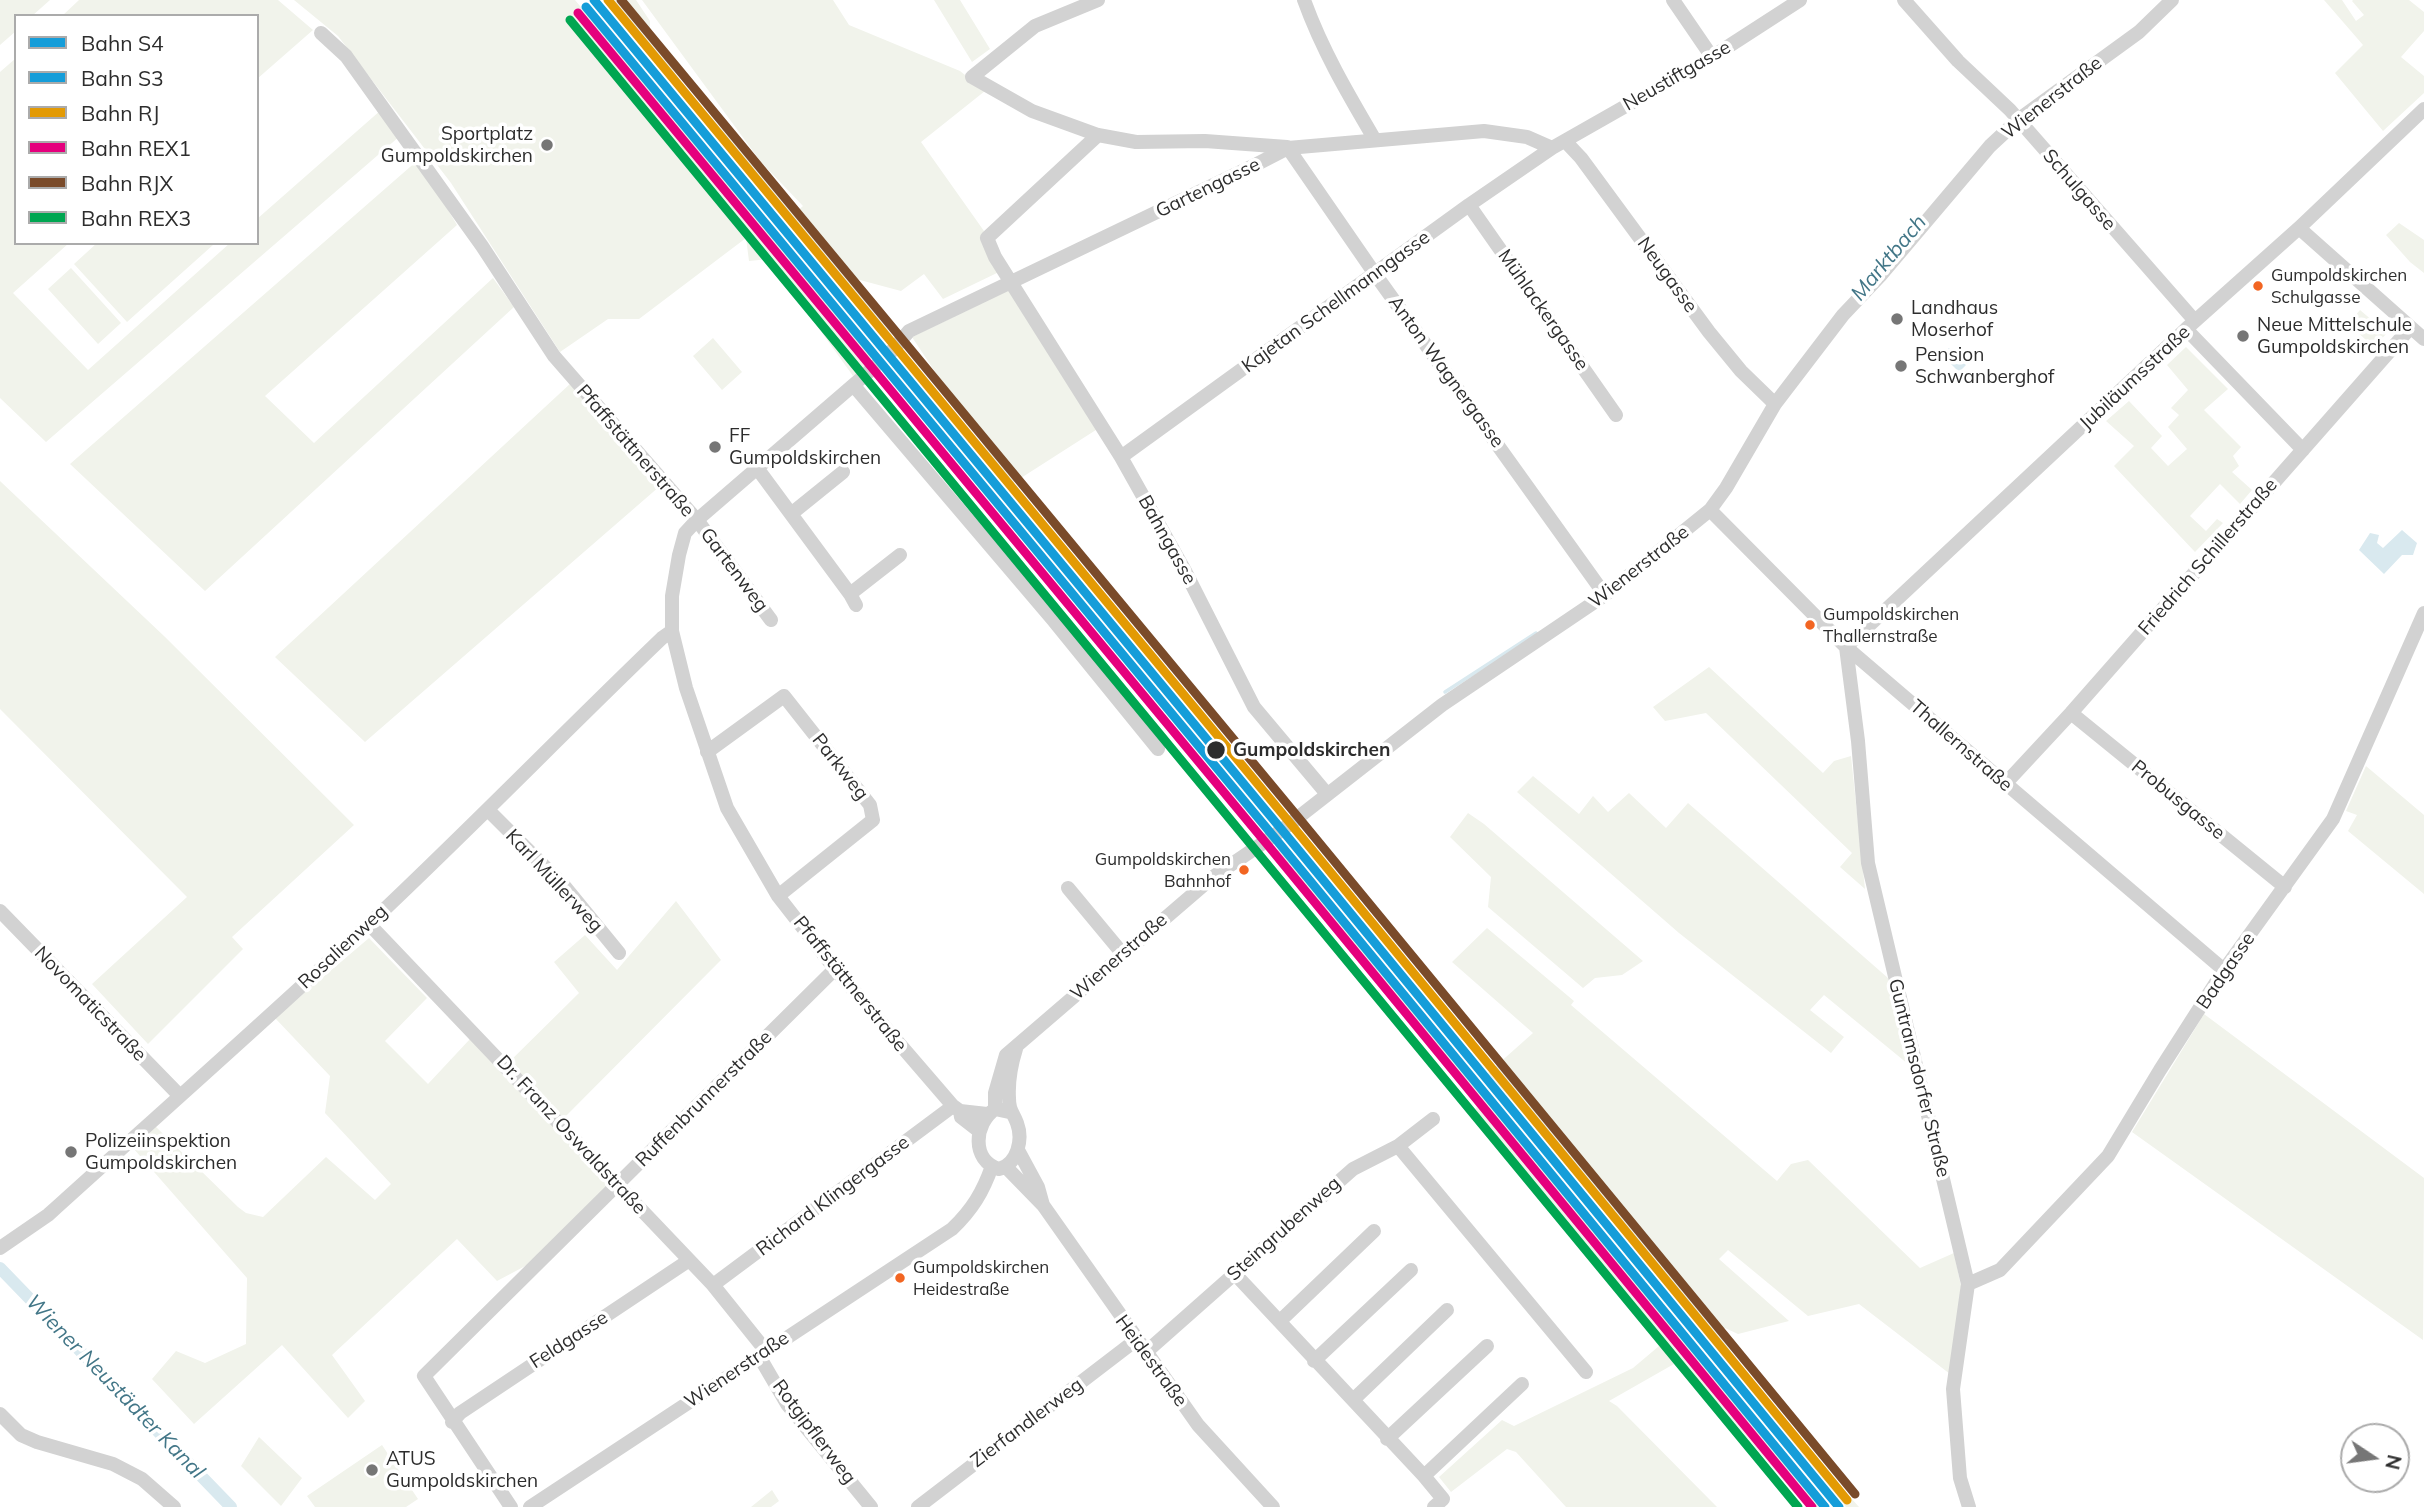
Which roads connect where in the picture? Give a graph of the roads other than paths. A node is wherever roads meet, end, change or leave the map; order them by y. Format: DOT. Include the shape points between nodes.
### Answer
graph roads {
  1 [pos="1098,0"];
  2 [pos="1304,0"];
  3 [pos="1673,0"];
  4 [pos="1800,0"];
  5 [pos="1904,0"];
  6 [pos="2172,0"];
  7 [pos="321,33"];
  8 [pos="1712,57"];
  9 [pos="2424,109"];
  10 [pos="2018,120"];
  11 [pos="1098,135"];
  12 [pos="1375,139"];
  13 [pos="1558,145"];
  14 [pos="1288,148"];
  15 [pos="1469,205"];
  16 [pos="2299,228"];
  17 [pos="1375,274"];
  18 [pos="1011,282"];
  19 [pos="2190,325"];
  20 [pos="2410,328"];
  21 [pos="2424,339"];
  22 [pos="893,350"];
  23 [pos="872,369"];
  24 [pos="854,386"];
  25 [pos="1775,404"];
  26 [pos="1616,415"];
  27 [pos="2303,450"];
  28 [pos="1122,457"];
  29 [pos="757,468"];
  30 [pos="844,472"];
  31 [pos="1710,510"];
  32 [pos="791,514"];
  33 [pos="697,520"];
  34 [pos="900,555"];
  35 [pos="1603,592"];
  36 [pos="2424,613"];
  37 [pos="771,620"];
  38 [pos="672,631"];
  39 [pos="1846,648"];
  40 [pos="2071,713"];
  41 [pos="1158,749"];
  42 [pos="707,752"];
  43 [pos="2005,784"];
  44 [pos="1327,794"];
  45 [pos="488,810"];
  46 [pos="2285,887"];
  47 [pos="1068,888"];
  48 [pos="778,896"];
  49 [pos="0,911"];
  50 [pos="369,924"];
  51 [pos="619,953"];
  52 [pos="1122,953"];
  53 [pos="835,969"];
  54 [pos="2224,970"];
  55 [pos="180,1096"];
  56 [pos="956,1108"];
  57 [pos="997,1111"];
  58 [pos="1433,1119"];
  59 [pos="979,1131"];
  60 [pos="1398,1146"];
  61 [pos="1018,1150"];
  62 [pos="999,1167"];
  63 [pos="618,1183"];
  64 [pos="1043,1205"];
  65 [pos="1374,1231"];
  66 [pos="0,1248"];
  67 [pos="688,1261"];
  68 [pos="1410,1270"];
  69 [pos="1235,1274"];
  70 [pos="1968,1284"];
  71 [pos="713,1285"];
  72 [pos="1447,1310"];
  73 [pos="1280,1321"];
  74 [pos="1136,1340"];
  75 [pos="1487,1346"];
  76 [pos="762,1353"];
  77 [pos="1145,1353"];
  78 [pos="1314,1361"];
  79 [pos="1586,1372"];
  80 [pos="1522,1384"];
  81 [pos="1353,1400"];
  82 [pos="0,1414"];
  83 [pos="452,1422"];
  84 [pos="1387,1439"];
  85 [pos="1424,1476"];
  86 [pos="1438,1503"];
  87 [pos="1268,1506"];
  88 [pos="174,1507"];
  89 [pos="511,1507"];
  90 [pos="530,1507"];
  91 [pos="871,1507"];
  92 [pos="918,1507"];
  93 [pos="1969,1507"];
  1 -- 11 [label="street" via="1035,26 972,77 1032,111"];
  2 -- 12 [label="street" via="1318,38"];
  3 -- 8 [label="street"];
  4 -- 8 [label="street, Neustiftgasse"];
  5 -- 10 [label="street, Schulgasse"];
  6 -- 10 [label="street, Wienerstraße" via="2139,32"];
  7 -- 33 [label="street, Pfaffstättnerstraße" via="346,56 560,364"];
  8 -- 13 [label="street, Neustiftgasse"];
  9 -- 16 [label="street, Jubiläumsstraße"];
  10 -- 19 [label="street, Schulgasse"];
  10 -- 25 [label="street, Wienerstraße" via="1843,315"];
  11 -- 14 [label="street" via="1136,142 1205,141"];
  11 -- 18 [label="street, Bahngasse" via="987,238"];
  12 -- 13 [label="street, Gartengasse" via="1484,131"];
  12 -- 14 [label="street, Gartengasse"];
  13 -- 15 [label="street, Kajetan Schellmanngasse"];
  13 -- 25 [label="street, Neugasse" via="1581,158 1709,332"];
  14 -- 17 [label="street, Anton Wagnergasse"];
  14 -- 18 [label="street, Gartengasse"];
  15 -- 17 [label="street, Kajetan Schellmanngasse"];
  15 -- 26 [label="street, Mühlackergasse"];
  16 -- 19 [label="street, Jubiläumsstraße"];
  16 -- 20 [label="street"];
  17 -- 28 [label="street, Kajetan Schellmanngasse"];
  17 -- 35 [label="street, Anton Wagnergasse"];
  18 -- 22 [label="street, Gartengasse" via="909,331"];
  18 -- 28 [label="street, Bahngasse"];
  19 -- 27 [label="street, Schulgasse"];
  19 -- 39 [label="street, Jubiläumsstraße"];
  20 -- 21 [label="street"];
  20 -- 27 [label="street, Friedrich Schillerstraße"];
  23 -- 24 [label="street"];
  24 -- 29 [label="street"];
  24 -- 41 [label="street"];
  25 -- 31 [label="street, Wienerstraße"];
  27 -- 40 [label="street, Friedrich Schillerstraße"];
  28 -- 44 [label="street, Bahngasse" via="1254,706"];
  29 -- 32 [label="street"];
  29 -- 33 [label="street"];
  30 -- 32 [label="street"];
  31 -- 35 [label="street, Wienerstraße"];
  31 -- 39 [label="street, Thallernstraße"];
  32 -- 34 [label="street" via="853,600"];
  33 -- 37 [label="street, Gartenweg"];
  33 -- 38 [label="street, Pfaffstättnerstraße" via="685,533 679,555"];
  35 -- 44 [label="street, Wienerstraße" via="1442,705"];
  36 -- 46 [label="street, Badgasse" via="2333,819"];
  38 -- 42 [label="street, Pfaffstättnerstraße"];
  38 -- 45 [label="street, Rosalienweg" via="558,737"];
  39 -- 43 [label="street, Thallernstraße"];
  39 -- 70 [label="street, Guntramsdorfer Straße" via="1868,863"];
  40 -- 43 [label="street, Friedrich Schillerstraße"];
  40 -- 46 [label="street, Probusgasse"];
  42 -- 48 [label="street, Pfaffstättnerstraße" via="727,808"];
  42 -- 48 [label="street, Parkweg" via="784,696 870,805 873,820"];
  43 -- 54 [label="street, Thallernstraße"];
  44 -- 52 [label="street, Wienerstraße" via="1213,877"];
  45 -- 50 [label="street, Rosalienweg"];
  45 -- 51 [label="street, Karl Müllerweg" via="565,887"];
  46 -- 54 [label="street, Badgasse"];
  47 -- 52 [label="street"];
  48 -- 53 [label="street, Pfaffstättnerstraße"];
  49 -- 55 [label="street, Novomaticstraße"];
  50 -- 55 [label="street, Rosalienweg"];
  50 -- 63 [label="street, Dr. Franz Oswaldstraße"];
  52 -- 57 [label="street, Wienerstraße" via="1006,1055 995,1093"];
  53 -- 56 [label="street, Pfaffstättnerstraße"];
  53 -- 63 [label="street, Ruffenbrunnerstraße"];
  54 -- 70 [label="street, Badgasse" via="2108,1156 2000,1270"];
  55 -- 66 [label="street, Rosalienweg" via="48,1214"];
  56 -- 57 [label="street"];
  56 -- 59 [label="street, Pfaffstättnerstraße"];
  56 -- 71 [label="street, Richard Klingergasse"];
  57 -- 59 [label="street, Wienerstraße"];
  57 -- 61 [label="street, Wienerstraße" via="1017,1122"];
  58 -- 60 [label="street, Steingrubenweg"];
  59 -- 62 [label="street" via="984,1160"];
  60 -- 69 [label="street, Steingrubenweg" via="1353,1169"];
  60 -- 79 [label="street"];
  61 -- 62 [label="street, Wienerstraße" via="1013,1160"];
  61 -- 64 [label="street, Heidestraße"];
  62 -- 64 [label="street, Heidestraße"];
  62 -- 76 [label="street, Wienerstraße" via="951,1229"];
  63 -- 67 [label="street, Dr. Franz Oswaldstraße"];
  63 -- 83 [label="street, Ruffenbrunnerstraße" via="424,1376"];
  64 -- 74 [label="street, Heidestraße"];
  65 -- 73 [label="street"];
  67 -- 71 [label="street, Dr. Franz Oswaldstraße"];
  67 -- 83 [label="street, Feldgasse"];
  68 -- 78 [label="street"];
  69 -- 73 [label="street"];
  69 -- 77 [label="street, Steingrubenweg"];
  70 -- 93 [label="street, Guntramsdorfer Straße" via="1953,1389 1961,1478"];
  71 -- 76 [label="street, Dr. Franz Oswaldstraße"];
  72 -- 81 [label="street"];
  73 -- 78 [label="street"];
  74 -- 77 [label="street, Heidestraße"];
  74 -- 92 [label="street, Zierfandlerweg"];
  75 -- 84 [label="street"];
  76 -- 90 [label="street, Wienerstraße"];
  76 -- 91 [label="street, Rotgipflerweg" via="787,1404"];
  77 -- 87 [label="street, Heidestraße" via="1198,1425"];
  78 -- 81 [label="street"];
  80 -- 85 [label="street"];
  81 -- 84 [label="street"];
  82 -- 88 [label="street" via="21,1435 113,1464 142,1479"];
  83 -- 89 [label="street"];
  84 -- 85 [label="street"];
  85 -- 86 [label="street"];
}
